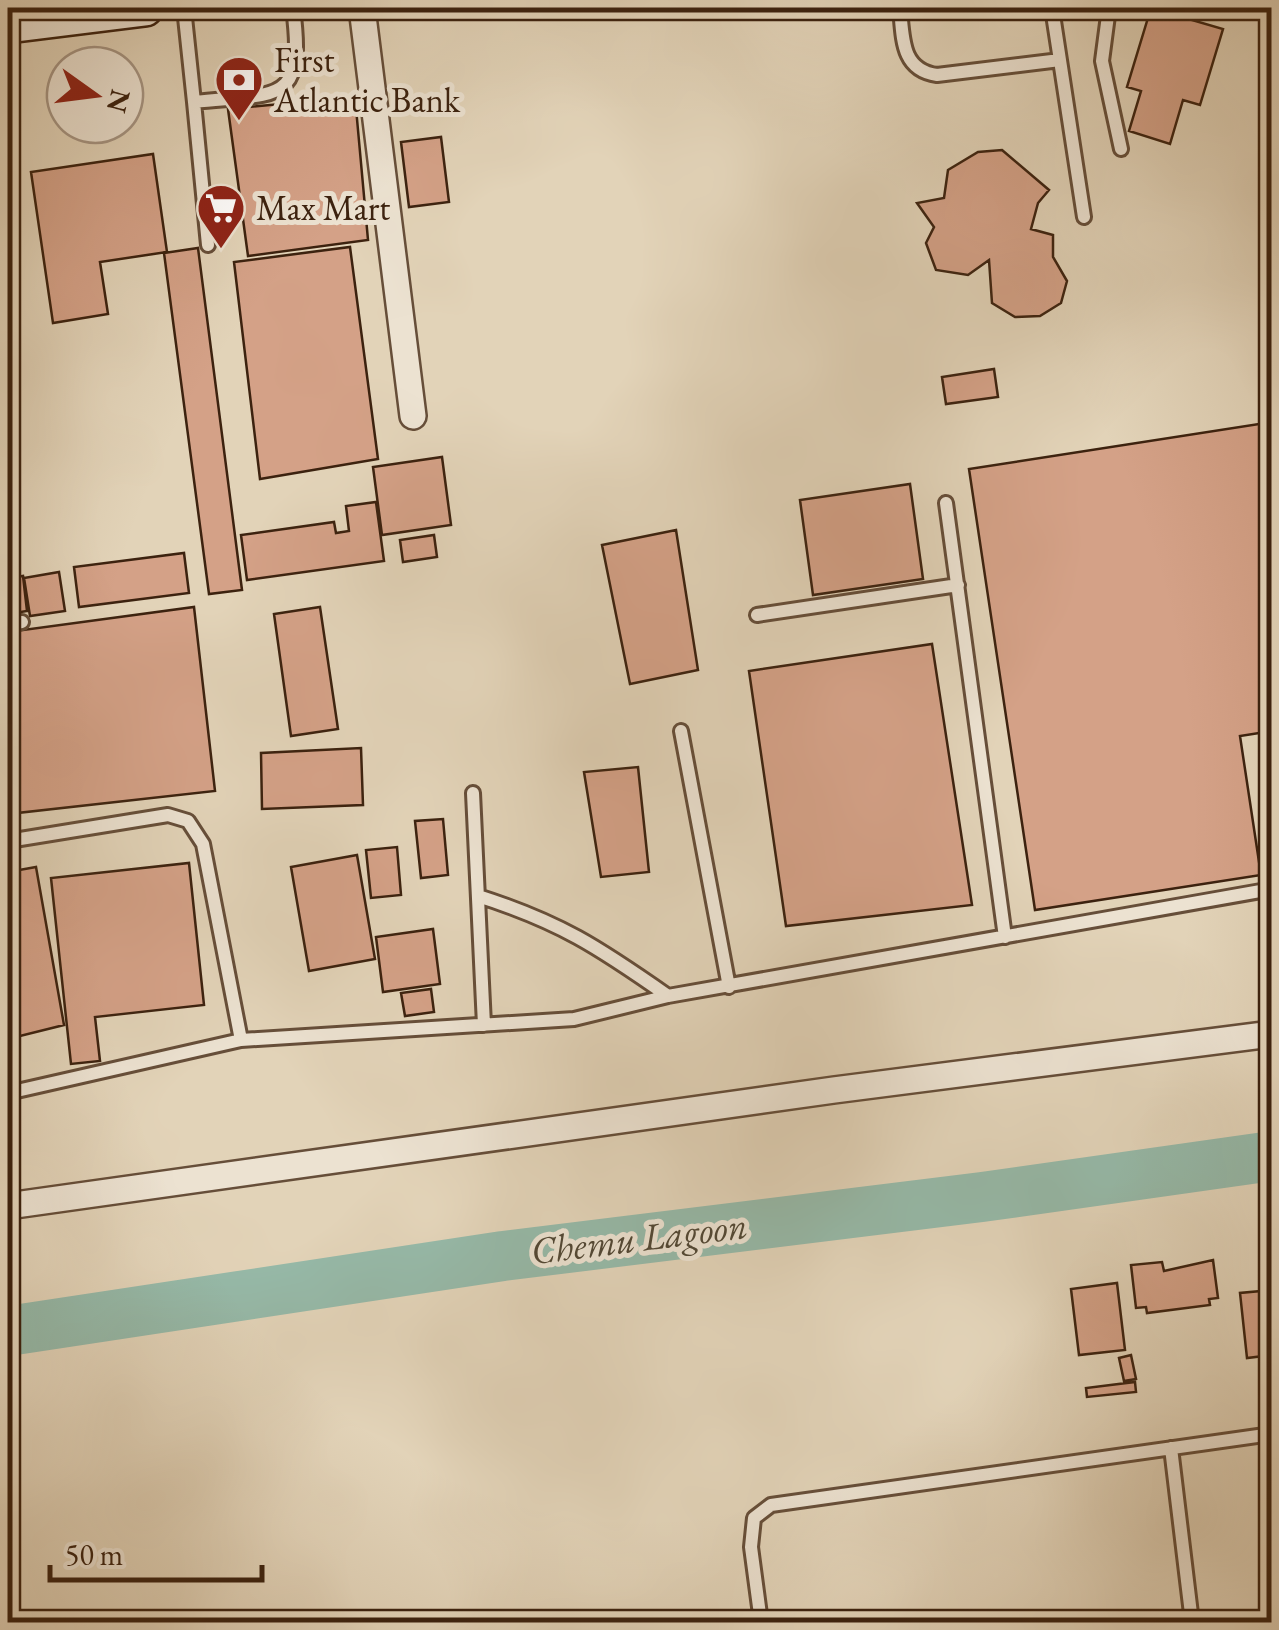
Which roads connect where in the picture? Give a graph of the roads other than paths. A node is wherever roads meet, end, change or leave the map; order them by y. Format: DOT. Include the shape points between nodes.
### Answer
graph roads {
  1 [pos="145,8"];
  2 [pos="184,8"];
  3 [pos="293,8"];
  4 [pos="362,8"];
  5 [pos="900,8"];
  6 [pos="1052,8"];
  7 [pos="1109,8"];
  8 [pos="16,18"];
  9 [pos="1060,60"];
  10 [pos="194,102"];
  11 [pos="1121,149"];
  12 [pos="1084,217"];
  13 [pos="208,244"];
  14 [pos="414,416"];
  15 [pos="946,502"];
  16 [pos="958,586"];
  17 [pos="756,614"];
  18 [pos="681,732"];
  19 [pos="473,792"];
  20 [pos="8,840"];
  21 [pos="1272,890"];
  22 [pos="478,896"];
  23 [pos="1005,937"];
  24 [pos="729,987"];
  25 [pos="668,996"];
  26 [pos="484,1026"];
  27 [pos="1272,1034"];
  28 [pos="241,1040"];
  29 [pos="8,1093"];
  30 [pos="8,1206"];
  31 [pos="1272,1434"];
  32 [pos="1172,1448"];
  33 [pos="762,1622"];
  34 [pos="1192,1622"];
  1 -- 8 [label="street"];
  2 -- 10 [label="lane"];
  3 -- 10 [label="lane" via="299,52 288,84 270,94"];
  4 -- 14 [label="street"];
  5 -- 9 [label="lane" via="903,43 920,73"];
  6 -- 9 [label="lane"];
  7 -- 11 [label="lane" via="1102,61"];
  9 -- 12 [label="lane"];
  10 -- 13 [label="lane"];
  15 -- 16 [label="lane"];
  16 -- 17 [label="lane"];
  16 -- 23 [label="lane"];
  18 -- 24 [label="lane"];
  19 -- 22 [label="lane"];
  20 -- 28 [label="lane" via="168,815 188,821 204,844"];
  21 -- 23 [label="lane"];
  22 -- 25 [label="lane" via="588,940"];
  22 -- 26 [label="lane"];
  23 -- 24 [label="lane"];
  24 -- 25 [label="lane"];
  25 -- 26 [label="lane" via="574,1018"];
  26 -- 28 [label="lane"];
  27 -- 30 [label="street"];
  28 -- 29 [label="lane"];
  31 -- 32 [label="lane"];
  32 -- 33 [label="lane" via="771,1505 754,1518 751,1547"];
  32 -- 34 [label="lane"];
}
